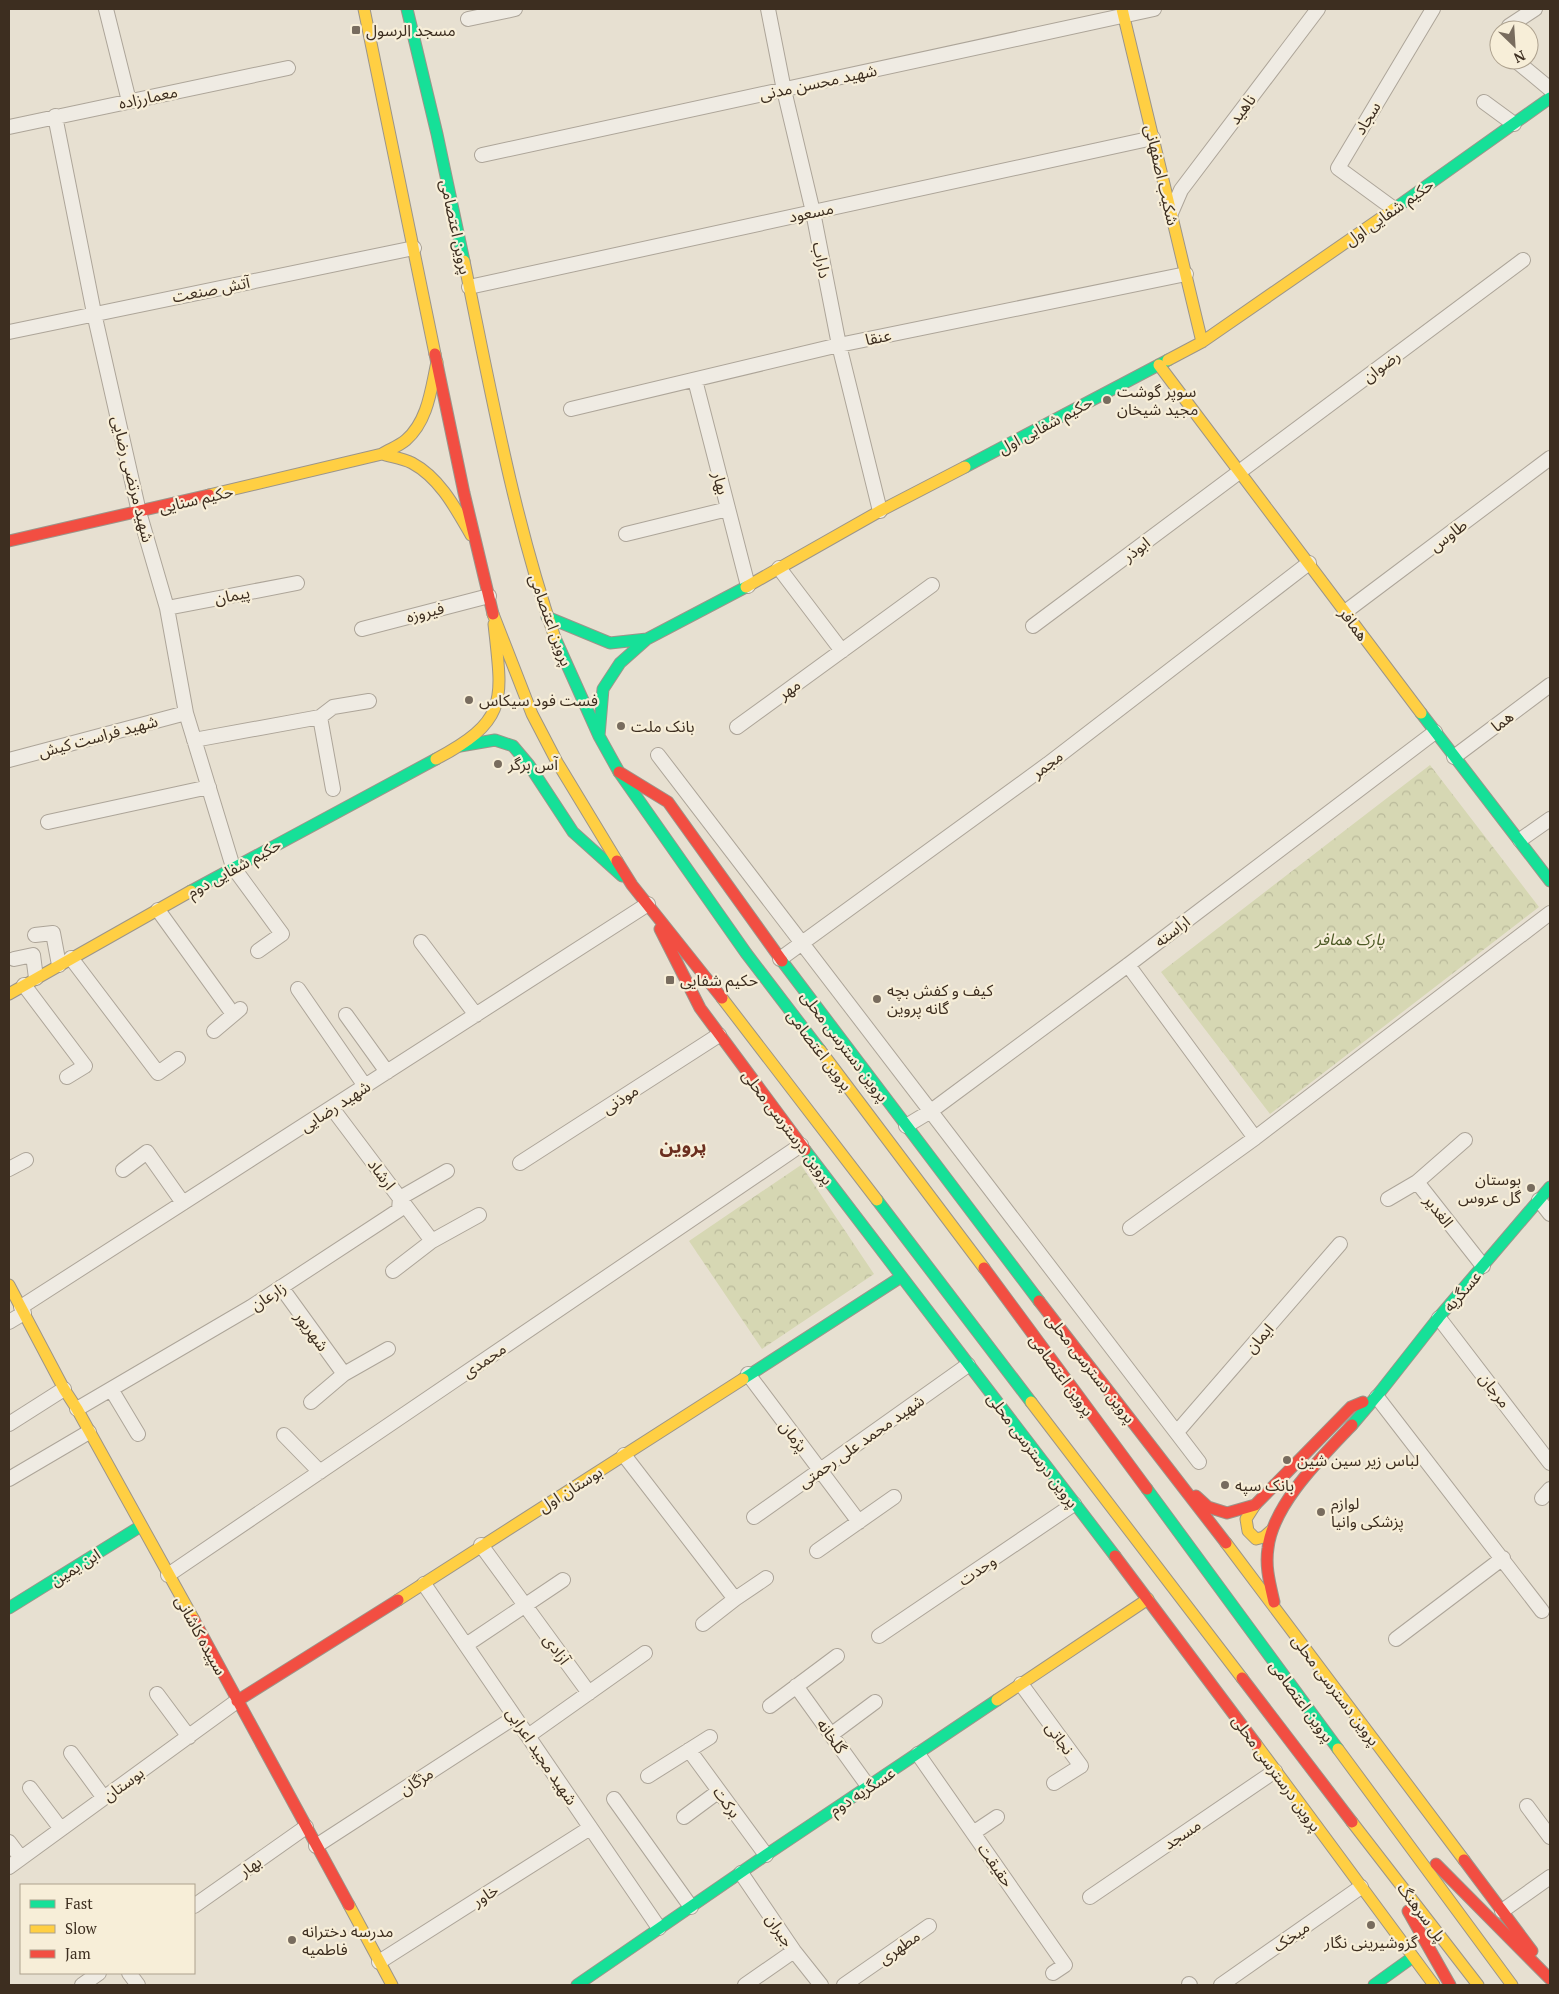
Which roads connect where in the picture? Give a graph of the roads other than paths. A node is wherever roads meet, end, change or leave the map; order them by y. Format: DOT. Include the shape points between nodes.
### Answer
graph roads {
  1 [pos="106,9"];
  2 [pos="364,9"];
  3 [pos="407,9"];
  4 [pos="515,9"];
  5 [pos="768,9"];
  6 [pos="1154,9"];
  7 [pos="1318,9"];
  8 [pos="1433,9"];
  9 [pos="1535,9"];
  10 [pos="1123,12"];
  11 [pos="468,19"];
  12 [pos="1518,20"];
  13 [pos="288,68"];
  14 [pos="1527,70"];
  15 [pos="1550,89"];
  16 [pos="784,90"];
  17 [pos="1550,98"];
  18 [pos="129,101"];
  19 [pos="1484,102"];
  20 [pos="55,116"];
  21 [pos="1514,124"];
  22 [pos="9,127"];
  23 [pos="1153,138"];
  24 [pos="482,155"];
  25 [pos="1394,209"];
  26 [pos="813,212"];
  27 [pos="1171,213"];
  28 [pos="414,248"];
  29 [pos="1523,260"];
  30 [pos="1186,274"];
  31 [pos="469,287"];
  32 [pos="94,313"];
  33 [pos="9,332"];
  34 [pos="1202,342"];
  35 [pos="839,345"];
  36 [pos="437,360"];
  37 [pos="1159,364"];
  38 [pos="695,380"];
  39 [pos="571,409"];
  40 [pos="382,454"];
  41 [pos="1550,458"];
  42 [pos="1240,471"];
  43 [pos="728,510"];
  44 [pos="880,511"];
  45 [pos="139,512"];
  46 [pos="626,534"];
  47 [pos="9,541"];
  48 [pos="476,545"];
  49 [pos="1308,563"];
  50 [pos="779,568"];
  51 [pos="297,583"];
  52 [pos="932,585"];
  53 [pos="748,586"];
  54 [pos="488,596"];
  55 [pos="167,608"];
  56 [pos="492,610"];
  57 [pos="1345,612"];
  58 [pos="548,617"];
  59 [pos="1033,626"];
  60 [pos="362,628"];
  61 [pos="647,639"];
  62 [pos="842,651"];
  63 [pos="1550,685"];
  64 [pos="369,701"];
  65 [pos="320,717"];
  66 [pos="191,727"];
  67 [pos="736,727"];
  68 [pos="1435,732"];
  69 [pos="599,736"];
  70 [pos="460,746"];
  71 [pos="658,755"];
  72 [pos="1454,757"];
  73 [pos="9,760"];
  74 [pos="620,772"];
  75 [pos="209,787"];
  76 [pos="333,789"];
  77 [pos="1550,819"];
  78 [pos="48,822"];
  79 [pos="1520,840"];
  80 [pos="233,868"];
  81 [pos="1550,881"];
  82 [pos="632,885"];
  83 [pos="648,904"];
  84 [pos="158,910"];
  85 [pos="1550,913"];
  86 [pos="35,935"];
  87 [pos="421,942"];
  88 [pos="802,942"];
  89 [pos="258,951"];
  90 [pos="14,959"];
  91 [pos="780,959"];
  92 [pos="65,962"];
  93 [pos="1128,965"];
  94 [pos="36,978"];
  95 [pos="24,985"];
  96 [pos="298,989"];
  97 [pos="9,994"];
  98 [pos="346,1015"];
  99 [pos="476,1015"];
  100 [pos="214,1031"];
  101 [pos="719,1035"];
  102 [pos="178,1059"];
  103 [pos="387,1072"];
  104 [pos="67,1077"];
  105 [pos="365,1086"];
  106 [pos="332,1108"];
  107 [pos="931,1111"];
  108 [pos="906,1126"];
  109 [pos="1255,1138"];
  110 [pos="1466,1140"];
  111 [pos="801,1145"];
  112 [pos="26,1160"];
  113 [pos="520,1163"];
  114 [pos="9,1169"];
  115 [pos="123,1170"];
  116 [pos="447,1171"];
  117 [pos="1417,1182"];
  118 [pos="1550,1188"];
  119 [pos="400,1198"];
  120 [pos="1388,1199"];
  121 [pos="1539,1200"];
  122 [pos="183,1203"];
  123 [pos="1550,1214"];
  124 [pos="478,1215"];
  125 [pos="1130,1228"];
  126 [pos="432,1241"];
  127 [pos="1340,1244"];
  128 [pos="1483,1266"];
  129 [pos="393,1271"];
  130 [pos="901,1276"];
  131 [pos="9,1285"];
  132 [pos="281,1288"];
  133 [pos="22,1310"];
  134 [pos="1439,1318"];
  135 [pos="9,1322"];
  136 [pos="388,1349"];
  137 [pos="968,1365"];
  138 [pos="344,1374"];
  139 [pos="748,1374"];
  140 [pos="64,1389"];
  141 [pos="111,1389"];
  142 [pos="1376,1397"];
  143 [pos="310,1402"];
  144 [pos="77,1409"];
  145 [pos="9,1424"];
  146 [pos="88,1432"];
  147 [pos="1177,1432"];
  148 [pos="138,1434"];
  149 [pos="284,1435"];
  150 [pos="624,1454"];
  151 [pos="1199,1462"];
  152 [pos="1550,1462"];
  153 [pos="820,1470"];
  154 [pos="320,1472"];
  155 [pos="1174,1475"];
  156 [pos="9,1479"];
  157 [pos="894,1497"];
  158 [pos="1074,1504"];
  159 [pos="1255,1505"];
  160 [pos="754,1517"];
  161 [pos="858,1522"];
  162 [pos="141,1526"];
  163 [pos="1272,1530"];
  164 [pos="481,1545"];
  165 [pos="817,1551"];
  166 [pos="1502,1558"];
  167 [pos="168,1575"];
  168 [pos="766,1578"];
  169 [pos="563,1580"];
  170 [pos="424,1584"];
  171 [pos="735,1599"];
  172 [pos="1148,1599"];
  173 [pos="526,1605"];
  174 [pos="9,1608"];
  175 [pos="1275,1609"];
  176 [pos="1542,1611"];
  177 [pos="703,1624"];
  178 [pos="879,1636"];
  179 [pos="1396,1639"];
  180 [pos="466,1645"];
  181 [pos="645,1653"];
  182 [pos="837,1656"];
  183 [pos="1021,1684"];
  184 [pos="796,1686"];
  185 [pos="589,1693"];
  186 [pos="158,1694"];
  187 [pos="238,1701"];
  188 [pos="875,1702"];
  189 [pos="770,1706"];
  190 [pos="515,1717"];
  191 [pos="832,1734"];
  192 [pos="528,1736"];
  193 [pos="189,1737"];
  194 [pos="710,1737"];
  195 [pos="689,1750"];
  196 [pos="71,1753"];
  197 [pos="918,1754"];
  198 [pos="1275,1771"];
  199 [pos="648,1776"];
  200 [pos="1054,1783"];
  201 [pos="868,1786"];
  202 [pos="30,1788"];
  203 [pos="719,1791"];
  204 [pos="104,1798"];
  205 [pos="614,1800"];
  206 [pos="1527,1806"];
  207 [pos="1384,1812"];
  208 [pos="684,1817"];
  209 [pos="997,1817"];
  210 [pos="306,1827"];
  211 [pos="590,1828"];
  212 [pos="61,1829"];
  213 [pos="973,1833"];
  214 [pos="1550,1837"];
  215 [pos="1367,1840"];
  216 [pos="9,1842"];
  217 [pos="316,1846"];
  218 [pos="766,1855"];
  219 [pos="21,1858"];
  220 [pos="9,1867"];
  221 [pos="741,1873"];
  222 [pos="1550,1877"];
  223 [pos="1361,1887"];
  224 [pos="1090,1897"];
  225 [pos="195,1905"];
  226 [pos="691,1907"];
  227 [pos="1502,1911"];
  228 [pos="929,1926"];
  229 [pos="659,1928"];
  230 [pos="794,1951"];
  231 [pos="1413,1957"];
  232 [pos="379,1962"];
  233 [pos="1053,1973"];
  234 [pos="98,1974"];
  235 [pos="129,1974"];
  236 [pos="1550,1978"];
  237 [pos="1477,1984"];
  238 [pos="82,1985"];
  239 [pos="138,1985"];
  240 [pos="392,1985"];
  241 [pos="577,1985"];
  242 [pos="745,1985"];
  243 [pos="821,1985"];
  244 [pos="844,1985"];
  245 [pos="1221,1985"];
  246 [pos="1374,1985"];
  247 [pos="1434,1985"];
  248 [pos="1450,1985"];
  249 [pos="1512,1985"];
  1 -- 18 [label="street"];
  2 -- 28 [label="main road, پروین اعتصامی"];
  3 -- 31 [label="main road, پروین اعتصامی"];
  4 -- 11 [label="street"];
  5 -- 16 [label="street, داراب"];
  6 -- 10 [label="street, شهید محسن مدنی"];
  7 -- 27 [label="street, ناهید" via="1181,190"];
  8 -- 25 [label="street, سجاد" via="1338,168"];
  9 -- 12 [label="street"];
  10 -- 16 [label="street, شهید محسن مدنی"];
  10 -- 23 [label="main road, شکیب اصفهانی"];
  13 -- 18 [label="street, معمارزاده"];
  14 -- 15 [label="street"];
  16 -- 24 [label="street, شهید محسن مدنی"];
  16 -- 26 [label="street, داراب"];
  17 -- 21 [label="main road, حکیم شفایی اول"];
  18 -- 20 [label="street, معمارزاده"];
  19 -- 21 [label="street"];
  20 -- 22 [label="street, معمارزاده"];
  20 -- 32 [label="street, شهید مرتضی رضایی"];
  21 -- 25 [label="main road, حکیم شفایی اول"];
  23 -- 26 [label="street, مسعود"];
  23 -- 27 [label="main road, شکیب اصفهانی"];
  25 -- 34 [label="main road, حکیم شفایی اول"];
  26 -- 31 [label="street, مسعود"];
  26 -- 35 [label="street, داراب"];
  27 -- 30 [label="main road, شکیب اصفهانی"];
  28 -- 32 [label="street, آتش صنعت"];
  28 -- 36 [label="main road, پروین اعتصامی"];
  29 -- 42 [label="street, رضوان"];
  30 -- 34 [label="main road, شکیب اصفهانی"];
  30 -- 35 [label="street, عنقا"];
  31 -- 58 [label="main road, پروین اعتصامی" via="508,472 535,581"];
  32 -- 33 [label="street, آتش صنعت"];
  32 -- 45 [label="street, شهید مرتضی رضایی"];
  34 -- 37 [label="main road, حکیم شفایی اول"];
  35 -- 38 [label="street, عنقا"];
  35 -- 44 [label="street, داراب"];
  36 -- 40 [label="main road" via="421,424 407,439"];
  36 -- 48 [label="main road, پروین اعتصامی"];
  37 -- 42 [label="main road, همافر"];
  37 -- 44 [label="main road, حکیم شفایی اول"];
  38 -- 39 [label="street, عنقا"];
  38 -- 43 [label="street, بهار"];
  40 -- 45 [label="main road, حکیم سنایی"];
  40 -- 48 [label="main road" via="410,462 432,477 452,503"];
  41 -- 57 [label="street, طاوس"];
  42 -- 49 [label="main road, همافر"];
  42 -- 59 [label="street, ابوذر"];
  43 -- 46 [label="street"];
  43 -- 53 [label="street, بهار"];
  44 -- 50 [label="main road, حکیم شفایی اول"];
  45 -- 47 [label="main road, حکیم سنایی"];
  45 -- 55 [label="street, شهید مرتضی رضایی"];
  48 -- 54 [label="main road, پروین اعتصامی"];
  49 -- 57 [label="main road, همافر"];
  49 -- 88 [label="street, مجمر" via="1048,764"];
  50 -- 53 [label="main road, حکیم شفایی اول"];
  50 -- 62 [label="street"];
  51 -- 55 [label="street, پیمان"];
  52 -- 62 [label="street, مهر"];
  53 -- 61 [label="main road, حکیم شفایی اول"];
  54 -- 56 [label="main road, پروین اعتصامی"];
  54 -- 60 [label="street, فیروزه"];
  55 -- 66 [label="street, شهید مرتضی رضایی"];
  56 -- 70 [label="main road" via="500,681 497,699 489,718"];
  56 -- 82 [label="main road, پروین اعتصامی" via="536,722 594,826"];
  57 -- 68 [label="main road, همافر"];
  58 -- 61 [label="main road" via="610,643"];
  58 -- 69 [label="main road, پروین اعتصامی" via="557,645"];
  61 -- 69 [label="main road" via="620,663 602,689"];
  62 -- 67 [label="street, مهر"];
  63 -- 72 [label="street, هما"];
  64 -- 65 [label="street, شهید فراست کیش" via="333,707"];
  65 -- 66 [label="street, شهید فراست کیش"];
  65 -- 76 [label="street"];
  66 -- 73 [label="street, شهید فراست کیش"];
  66 -- 75 [label="street, شهید مرتضی رضایی"];
  68 -- 72 [label="main road, همافر"];
  68 -- 93 [label="street, اراسته"];
  69 -- 74 [label="main road, پروین اعتصامی"];
  70 -- 80 [label="main road, حکیم شفایی دوم"];
  70 -- 82 [label="main road" via="494,740 514,746 573,832"];
  71 -- 88 [label="street"];
  72 -- 79 [label="main road, همافر"];
  74 -- 91 [label="main road, پروین دسترسی محلی" via="668,802"];
  74 -- 207 [label="main road, پروین اعتصامی" via="746,953 929,1193"];
  75 -- 78 [label="street"];
  75 -- 80 [label="street, شهید مرتضی رضایی"];
  77 -- 79 [label="street"];
  79 -- 81 [label="main road, همافر"];
  80 -- 84 [label="main road, حکیم شفایی دوم"];
  80 -- 89 [label="street" via="282,934"];
  82 -- 83 [label="main road, پروین اعتصامی"];
  83 -- 99 [label="street, شهید رضایی"];
  83 -- 101 [label="main road, پروین درسترسی محلی" via="700,1008"];
  83 -- 215 [label="main road, پروین اعتصامی" via="781,1073"];
  84 -- 92 [label="main road, حکیم شفایی دوم"];
  84 -- 100 [label="street" via="237,1011"];
  85 -- 109 [label="street"];
  86 -- 92 [label="street" via="53,933"];
  87 -- 99 [label="street"];
  88 -- 91 [label="street, مجمر"];
  88 -- 107 [label="street"];
  90 -- 94 [label="street" via="33,955"];
  91 -- 108 [label="main road, پروین دسترسی محلی"];
  92 -- 94 [label="main road, حکیم شفایی دوم"];
  92 -- 102 [label="street" via="158,1074"];
  93 -- 107 [label="street, اراسته"];
  93 -- 109 [label="street"];
  94 -- 95 [label="main road, حکیم شفایی دوم"];
  95 -- 97 [label="main road, حکیم شفایی دوم"];
  95 -- 104 [label="street" via="85,1066"];
  96 -- 105 [label="street"];
  98 -- 103 [label="street"];
  99 -- 103 [label="street, شهید رضایی"];
  101 -- 111 [label="main road, پروین درسترسی محلی"];
  101 -- 113 [label="street, موذنی"];
  103 -- 105 [label="street, شهید رضایی"];
  105 -- 106 [label="street, شهید رضایی"];
  106 -- 119 [label="street, ارشاد"];
  106 -- 122 [label="street, شهید رضایی"];
  107 -- 108 [label="street, اراسته"];
  107 -- 147 [label="street"];
  108 -- 155 [label="main road, پروین دسترسی محلی"];
  109 -- 125 [label="street"];
  110 -- 117 [label="street, الغدیر"];
  111 -- 130 [label="main road, پروین درسترسی محلی"];
  111 -- 154 [label="street, محمدی"];
  112 -- 114 [label="street"];
  115 -- 122 [label="street" via="147,1152"];
  116 -- 119 [label="street, زارعان"];
  117 -- 120 [label="street"];
  117 -- 128 [label="street, الغدیر"];
  118 -- 121 [label="main road, عسگریه"];
  119 -- 126 [label="street, ارشاد"];
  119 -- 132 [label="street, زارعان" via="399,1210"];
  121 -- 123 [label="street"];
  121 -- 128 [label="main road, عسگریه"];
  122 -- 133 [label="street, شهید رضایی"];
  124 -- 126 [label="street"];
  126 -- 129 [label="street"];
  127 -- 147 [label="street, ایمان"];
  128 -- 134 [label="main road, عسگریه"];
  130 -- 137 [label="main road, پروین درسترسی محلی"];
  130 -- 139 [label="main road, بوستان اول"];
  131 -- 133 [label="main road, سپیده کاشانی"];
  132 -- 138 [label="street, شهریور"];
  132 -- 141 [label="street, زارعان"];
  133 -- 135 [label="street, شهید رضایی"];
  133 -- 140 [label="main road, سپیده کاشانی"];
  134 -- 142 [label="main road, عسگریه"];
  134 -- 152 [label="street, مرجان"];
  136 -- 138 [label="street"];
  137 -- 153 [label="street, شهید محمد علی رحمتی"];
  137 -- 158 [label="main road, پروین درسترسی محلی"];
  138 -- 143 [label="street"];
  139 -- 150 [label="main road, بوستان اول"];
  139 -- 153 [label="street, پژمان"];
  140 -- 144 [label="main road, سپیده کاشانی"];
  140 -- 145 [label="street"];
  141 -- 144 [label="street, زارعان"];
  141 -- 148 [label="street"];
  142 -- 159 [label="main road, عسگریه" via="1351,1407"];
  142 -- 163 [label="main road, عسگریه" via="1282,1509"];
  142 -- 166 [label="street"];
  144 -- 146 [label="main road, سپیده کاشانی"];
  146 -- 156 [label="street"];
  146 -- 162 [label="main road, سپیده کاشانی"];
  147 -- 151 [label="street"];
  149 -- 154 [label="street"];
  150 -- 164 [label="main road, بوستان اول"];
  150 -- 171 [label="street"];
  153 -- 160 [label="street, شهید محمد علی رحمتی"];
  153 -- 161 [label="street, پژمان"];
  154 -- 167 [label="street, محمدی"];
  155 -- 159 [label="main road" via="1208,1507 1227,1513"];
  155 -- 175 [label="main road, پروین دسترسی محلی"];
  157 -- 161 [label="street"];
  158 -- 172 [label="main road, پروین درسترسی محلی"];
  158 -- 178 [label="street, وحدت"];
  159 -- 163 [label="main road" via="1246,1515 1248,1534 1256,1539"];
  161 -- 165 [label="street"];
  162 -- 167 [label="main road, سپیده کاشانی"];
  162 -- 174 [label="main road, ابن یمین"];
  163 -- 175 [label="main road, عسگریه" via="1266,1555"];
  164 -- 170 [label="main road, بوستان اول"];
  164 -- 173 [label="street, آزادی"];
  166 -- 176 [label="street"];
  166 -- 179 [label="street"];
  167 -- 187 [label="main road, سپیده کاشانی"];
  168 -- 171 [label="street"];
  169 -- 173 [label="street"];
  170 -- 180 [label="street, شهید مجید اعرابی"];
  170 -- 187 [label="main road, بوستان اول"];
  171 -- 177 [label="street"];
  172 -- 183 [label="main road, عسگریه دوم"];
  172 -- 198 [label="main road, پروین درسترسی محلی"];
  173 -- 180 [label="street"];
  173 -- 185 [label="street, آزادی"];
  175 -- 227 [label="main road, پروین دسترسی محلی"];
  180 -- 190 [label="street, شهید مجید اعرابی"];
  181 -- 185 [label="street"];
  182 -- 184 [label="street"];
  183 -- 197 [label="main road, عسگریه دوم"];
  183 -- 200 [label="street, نجاتی" via="1081,1766"];
  184 -- 189 [label="street"];
  184 -- 191 [label="street, گلخانه"];
  185 -- 192 [label="street"];
  186 -- 193 [label="street"];
  187 -- 193 [label="street, بوستان"];
  187 -- 210 [label="main road, سپیده کاشانی"];
  188 -- 191 [label="street"];
  190 -- 192 [label="street, شهید مجید اعرابی"];
  190 -- 217 [label="street, مژگان"];
  191 -- 201 [label="street, گلخانه"];
  192 -- 211 [label="street, شهید مجید اعرابی"];
  193 -- 204 [label="street, بوستان"];
  194 -- 195 [label="street"];
  195 -- 199 [label="street"];
  195 -- 203 [label="street, برکت"];
  196 -- 204 [label="street"];
  197 -- 201 [label="main road, عسگریه دوم"];
  197 -- 213 [label="street, حقیقت"];
  198 -- 223 [label="main road, پروین درسترسی محلی"];
  198 -- 224 [label="street, مسجد"];
  201 -- 218 [label="main road, عسگریه دوم"];
  202 -- 212 [label="street"];
  203 -- 208 [label="street"];
  203 -- 218 [label="street, برکت"];
  204 -- 212 [label="street, بوستان"];
  205 -- 226 [label="street"];
  206 -- 214 [label="street"];
  207 -- 236 [label="main road"];
  207 -- 249 [label="main road, پروین اعتصامی"];
  209 -- 213 [label="street"];
  210 -- 217 [label="main road, سپیده کاشانی"];
  210 -- 225 [label="street, بهار"];
  211 -- 229 [label="street, شهید مجید اعرابی"];
  211 -- 232 [label="street, خاور"];
  212 -- 219 [label="street, بوستان"];
  213 -- 233 [label="street, حقیقت" via="1065,1965"];
  215 -- 237 [label="main road, پل سرهنگ"];
  215 -- 248 [label="main road"];
  216 -- 219 [label="street"];
  217 -- 232 [label="main road, سپیده کاشانی"];
  218 -- 221 [label="main road, عسگریه دوم"];
  219 -- 220 [label="street, بوستان"];
  221 -- 226 [label="main road, عسگریه دوم"];
  221 -- 230 [label="street, جیران"];
  222 -- 227 [label="street"];
  223 -- 231 [label="main road, پروین درسترسی محلی"];
  223 -- 245 [label="street, میخک"];
  226 -- 229 [label="main road, عسگریه دوم"];
  227 -- 236 [label="main road, پروین دسترسی محلی"];
  228 -- 244 [label="street, مطهری"];
  229 -- 241 [label="main road, عسگریه دوم"];
  230 -- 242 [label="street"];
  230 -- 243 [label="street, جیران"];
  231 -- 246 [label="main road"];
  231 -- 247 [label="main road, پروین درسترسی محلی"];
  232 -- 240 [label="main road, سپیده کاشانی"];
  234 -- 238 [label="street"];
  235 -- 239 [label="street"];
}
